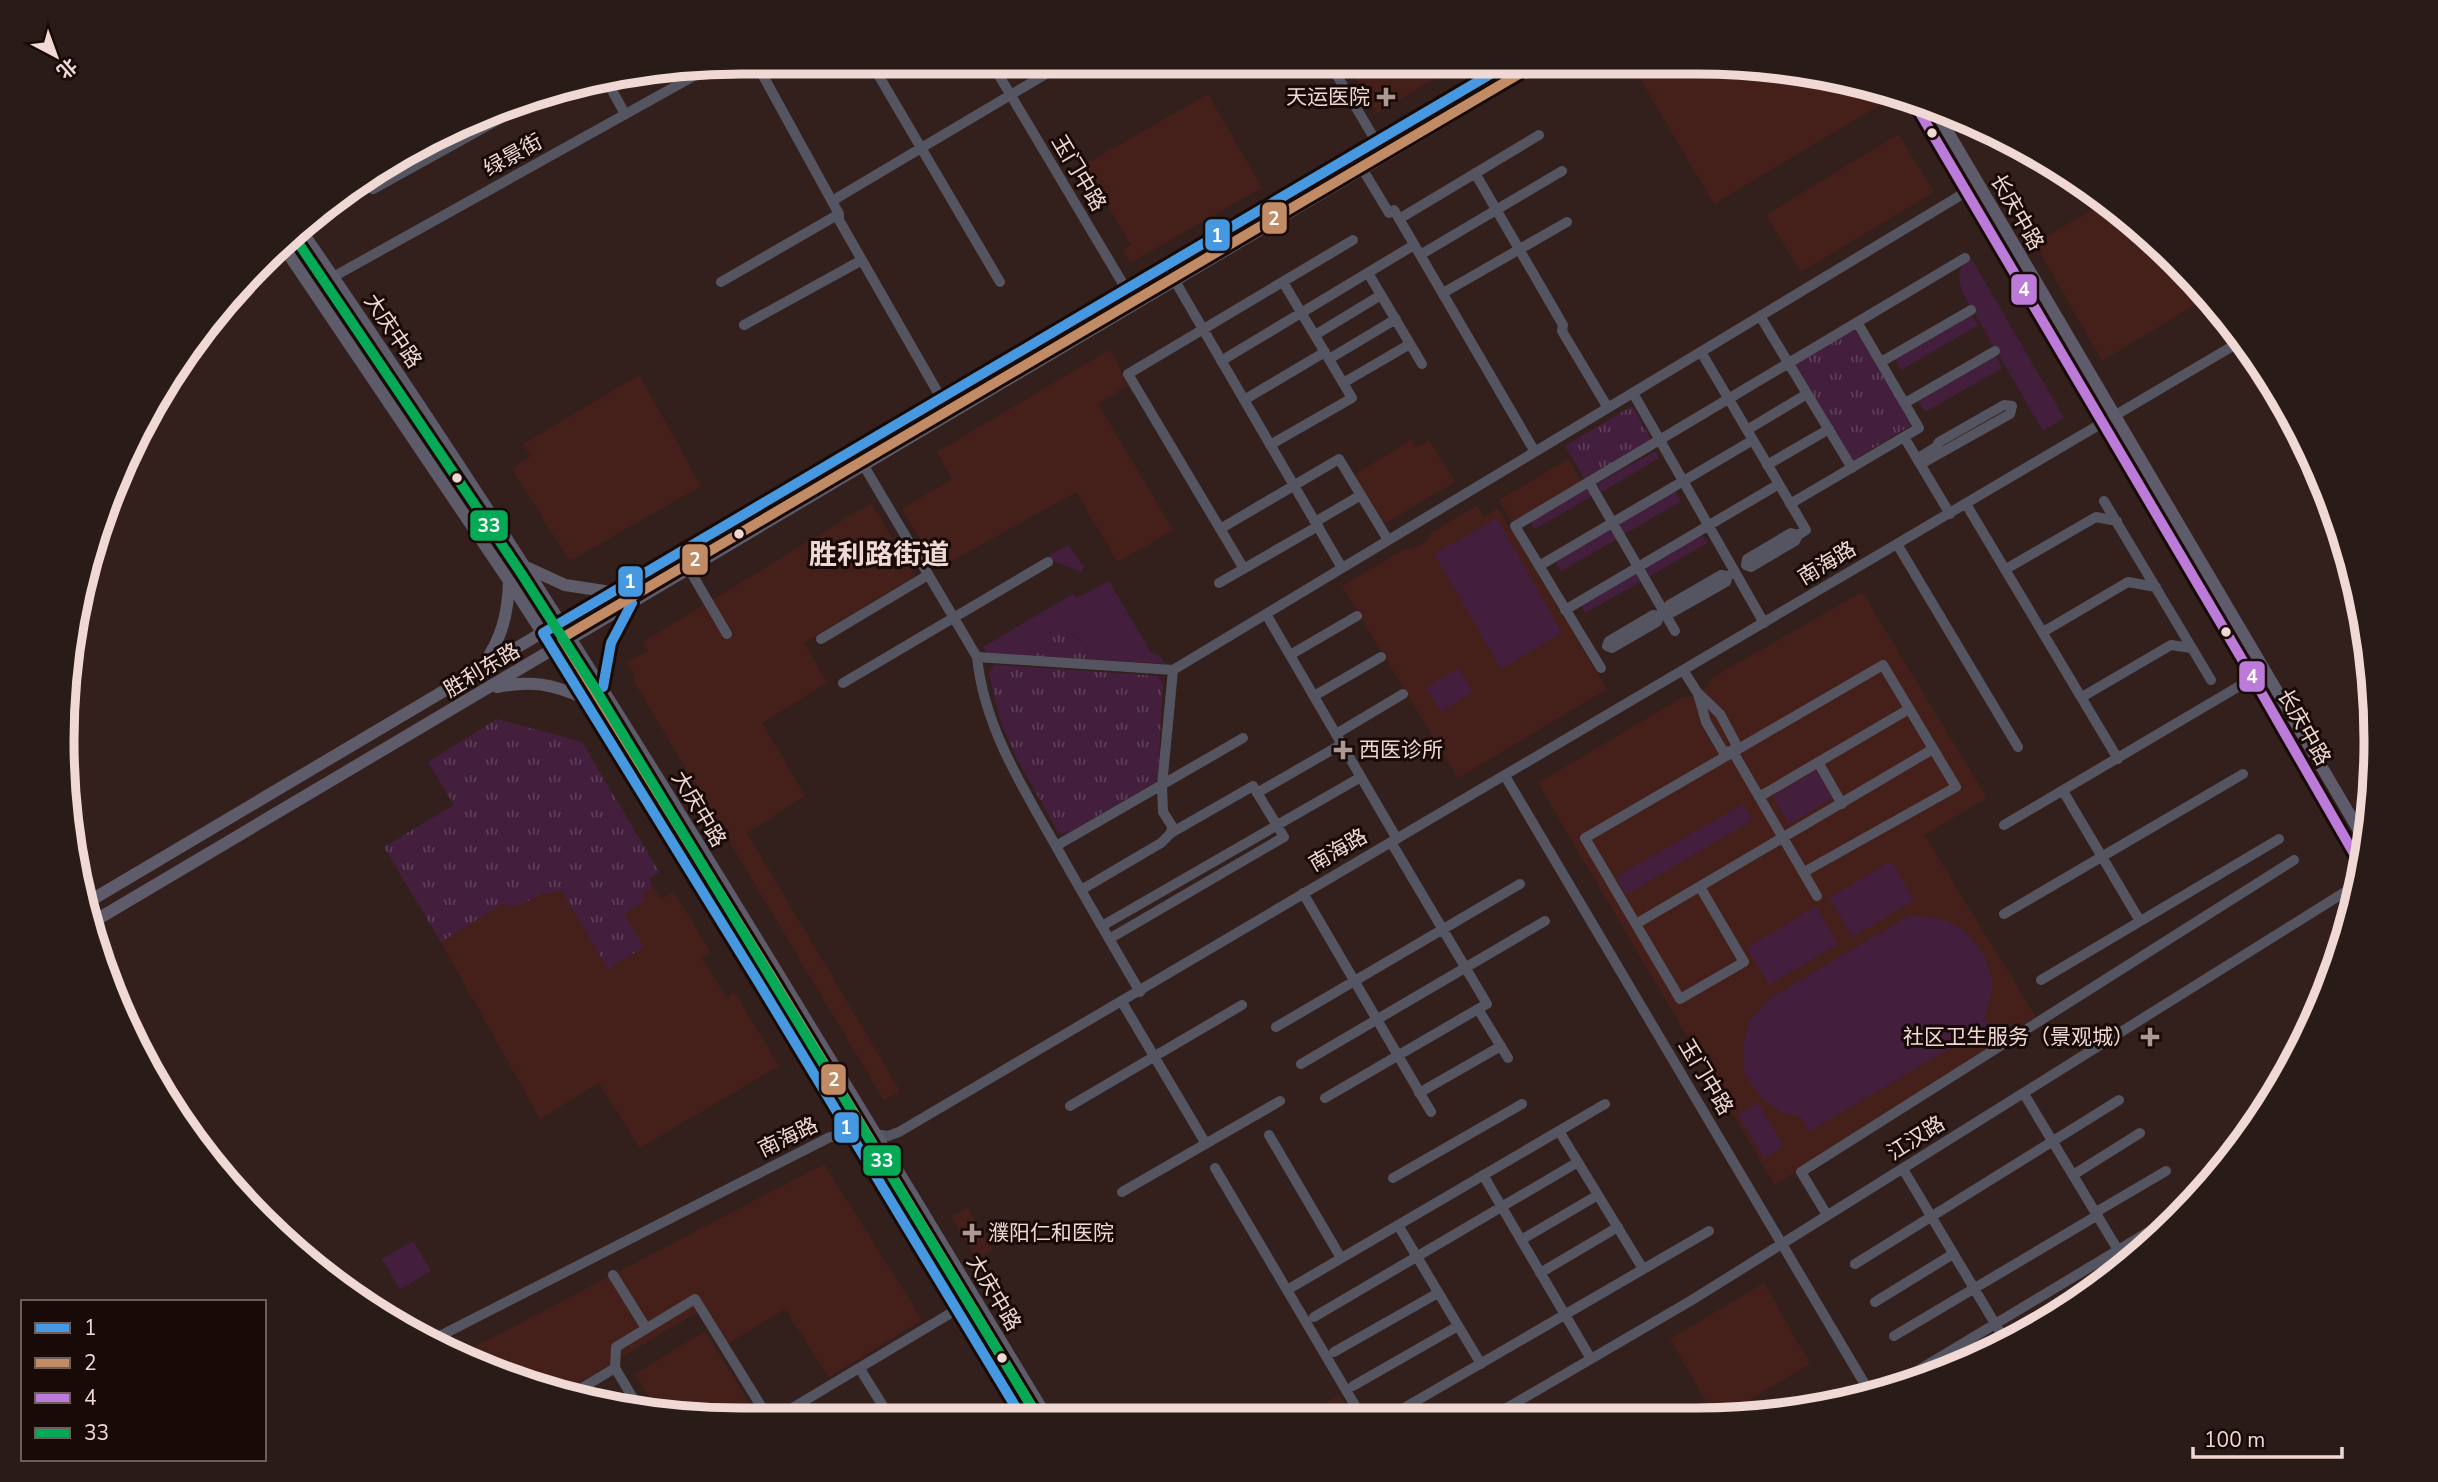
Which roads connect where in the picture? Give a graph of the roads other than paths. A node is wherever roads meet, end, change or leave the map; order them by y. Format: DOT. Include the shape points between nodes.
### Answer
graph roads {
  1 [pos="762,74"];
  2 [pos="878,74"];
  3 [pos="998,74"];
  4 [pos="1045,74"];
  5 [pos="1336,74"];
  6 [pos="1492,74"];
  7 [pos="1523,74"];
  8 [pos="695,75"];
  9 [pos="610,86"];
  10 [pos="1010,94"];
  11 [pos="1919,112"];
  12 [pos="625,114"];
  13 [pos="501,119"];
  14 [pos="1941,120"];
  15 [pos="1539,135"];
  16 [pos="1377,143"];
  17 [pos="922,147"];
  18 [pos="1363,170"];
  19 [pos="1562,171"];
  20 [pos="1475,173"];
  21 [pos="371,186"];
  22 [pos="1966,192"];
  23 [pos="832,201"];
  24 [pos="1496,210"];
  25 [pos="839,214"];
  26 [pos="1399,219"];
  27 [pos="1567,222"];
  28 [pos="305,236"];
  29 [pos="1353,240"];
  30 [pos="1414,245"];
  31 [pos="1519,249"];
  32 [pos="287,252"];
  33 [pos="1420,255"];
  34 [pos="1965,258"];
  35 [pos="862,260"];
  36 [pos="1368,272"];
  37 [pos="333,277"];
  38 [pos="1175,281"];
  39 [pos="721,282"];
  40 [pos="1000,282"];
  41 [pos="1283,282"];
  42 [pos="1126,290"];
  43 [pos="1443,293"];
  44 [pos="1381,295"];
  45 [pos="1135,304"];
  46 [pos="1971,310"];
  47 [pos="1301,312"];
  48 [pos="1760,316"];
  49 [pos="1396,319"];
  50 [pos="1857,322"];
  51 [pos="744,326"];
  52 [pos="1203,330"];
  53 [pos="1315,335"];
  54 [pos="1410,344"];
  55 [pos="2234,345"];
  56 [pos="1995,351"];
  57 [pos="1700,352"];
  58 [pos="1327,356"];
  59 [pos="1221,361"];
  60 [pos="1881,362"];
  61 [pos="1788,363"];
  62 [pos="1422,364"];
  63 [pos="1343,383"];
  64 [pos="1633,393"];
  65 [pos="1807,394"];
  66 [pos="941,398"];
  67 [pos="1728,399"];
  68 [pos="1244,400"];
  69 [pos="1905,403"];
  70 [pos="1608,408"];
  71 [pos="2114,416"];
  72 [pos="2102,423"];
  73 [pos="1829,429"];
  74 [pos="1746,430"];
  75 [pos="1904,437"];
  76 [pos="1660,440"];
  77 [pos="1753,440"];
  78 [pos="1270,445"];
  79 [pos="1938,450"];
  80 [pos="1535,452"];
  81 [pos="1919,461"];
  82 [pos="864,466"];
  83 [pos="1768,466"];
  84 [pos="1852,468"];
  85 [pos="1684,481"];
  86 [pos="1588,482"];
  87 [pos="1779,484"];
  88 [pos="1294,485"];
  89 [pos="1361,495"];
  90 [pos="2104,501"];
  91 [pos="1790,504"];
  92 [pos="1966,504"];
  93 [pos="1950,514"];
  94 [pos="2117,521"];
  95 [pos="1612,523"];
  96 [pos="1316,524"];
  97 [pos="1709,526"];
  98 [pos="1220,529"];
  99 [pos="1388,540"];
  100 [pos="1897,544"];
  101 [pos="1048,562"];
  102 [pos="1539,566"];
  103 [pos="526,567"];
  104 [pos="1638,567"];
  105 [pos="1342,568"];
  106 [pos="689,569"];
  107 [pos="1244,569"];
  108 [pos="2006,569"];
  109 [pos="1731,574"];
  110 [pos="928,575"];
  111 [pos="509,581"];
  112 [pos="1219,583"];
  113 [pos="2156,587"];
  114 [pos="611,592"];
  115 [pos="632,603"];
  116 [pos="1565,610"];
  117 [pos="1663,613"];
  118 [pos="1266,614"];
  119 [pos="1357,616"];
  120 [pos="954,618"];
  121 [pos="561,622"];
  122 [pos="1764,623"];
  123 [pos="1675,631"];
  124 [pos="2043,632"];
  125 [pos="542,633"];
  126 [pos="727,634"];
  127 [pos="572,638"];
  128 [pos="821,639"];
  129 [pos="2192,648"];
  130 [pos="553,649"];
  131 [pos="1592,654"];
  132 [pos="1290,655"];
  133 [pos="977,657"];
  134 [pos="1381,657"];
  135 [pos="1601,668"];
  136 [pos="1173,670"];
  137 [pos="1684,670"];
  138 [pos="479,671"];
  139 [pos="2253,678"];
  140 [pos="2211,680"];
  141 [pos="843,683"];
  142 [pos="603,687"];
  143 [pos="490,688"];
  144 [pos="1697,692"];
  145 [pos="1403,694"];
  146 [pos="1314,696"];
  147 [pos="2081,697"];
  148 [pos="584,698"];
  149 [pos="1909,709"];
  150 [pos="1336,734"];
  151 [pos="1243,738"];
  152 [pos="1342,744"];
  153 [pos="2018,747"];
  154 [pos="1933,749"];
  155 [pos="1734,752"];
  156 [pos="2118,759"];
  157 [pos="1818,762"];
  158 [pos="2243,774"];
  159 [pos="1505,776"];
  160 [pos="1361,777"];
  161 [pos="1162,786"];
  162 [pos="2063,791"];
  163 [pos="1257,793"];
  164 [pos="1759,797"];
  165 [pos="1842,804"];
  166 [pos="1277,825"];
  167 [pos="2004,825"];
  168 [pos="2359,830"];
  169 [pos="1171,833"];
  170 [pos="1784,838"];
  171 [pos="2279,839"];
  172 [pos="1394,840"];
  173 [pos="1056,846"];
  174 [pos="2355,855"];
  175 [pos="2101,856"];
  176 [pos="2294,860"];
  177 [pos="1804,872"];
  178 [pos="1520,884"];
  179 [pos="1700,887"];
  180 [pos="1081,890"];
  181 [pos="2347,891"];
  182 [pos="1303,893"];
  183 [pos="1817,896"];
  184 [pos="93,899"];
  185 [pos="2004,914"];
  186 [pos="98,919"];
  187 [pos="1545,921"];
  188 [pos="2140,921"];
  189 [pos="1636,924"];
  190 [pos="1102,926"];
  191 [pos="1443,930"];
  192 [pos="1109,939"];
  193 [pos="1465,967"];
  194 [pos="1354,981"];
  195 [pos="2041,981"];
  196 [pos="1140,992"];
  197 [pos="1122,1002"];
  198 [pos="1241,1005"];
  199 [pos="1478,1009"];
  200 [pos="1376,1019"];
  201 [pos="1276,1027"];
  202 [pos="1501,1046"];
  203 [pos="1155,1056"];
  204 [pos="1398,1056"];
  205 [pos="1508,1058"];
  206 [pos="1301,1064"];
  207 [pos="1419,1093"];
  208 [pos="2024,1094"];
  209 [pos="1325,1098"];
  210 [pos="2119,1100"];
  211 [pos="1280,1101"];
  212 [pos="1522,1104"];
  213 [pos="1605,1104"];
  214 [pos="1070,1106"];
  215 [pos="1431,1112"];
  216 [pos="1559,1131"];
  217 [pos="2140,1133"];
  218 [pos="874,1134"];
  219 [pos="1269,1135"];
  220 [pos="851,1136"];
  221 [pos="2053,1141"];
  222 [pos="1206,1144"];
  223 [pos="1578,1161"];
  224 [pos="1215,1168"];
  225 [pos="1903,1169"];
  226 [pos="2166,1171"];
  227 [pos="1483,1175"];
  228 [pos="2073,1175"];
  229 [pos="1394,1178"];
  230 [pos="1122,1192"];
  231 [pos="1598,1195"];
  232 [pos="1502,1207"];
  233 [pos="2097,1214"];
  234 [pos="1827,1215"];
  235 [pos="1931,1217"];
  236 [pos="1398,1225"];
  237 [pos="1618,1227"];
  238 [pos="1709,1231"];
  239 [pos="2149,1232"];
  240 [pos="1521,1240"];
  241 [pos="1782,1243"];
  242 [pos="2119,1250"];
  243 [pos="1953,1254"];
  244 [pos="2122,1255"];
  245 [pos="1417,1256"];
  246 [pos="1341,1258"];
  247 [pos="1856,1264"];
  248 [pos="1643,1269"];
  249 [pos="1540,1273"];
  250 [pos="613,1275"];
  251 [pos="1974,1289"];
  252 [pos="1287,1290"];
  253 [pos="1438,1293"];
  254 [pos="1875,1302"];
  255 [pos="956,1310"];
  256 [pos="1565,1315"];
  257 [pos="1314,1317"];
  258 [pos="1995,1324"];
  259 [pos="1458,1326"];
  260 [pos="646,1328"];
  261 [pos="2002,1335"];
  262 [pos="439,1336"];
  263 [pos="1895,1336"];
  264 [pos="1334,1352"];
  265 [pos="1591,1359"];
  266 [pos="1480,1364"];
  267 [pos="615,1368"];
  268 [pos="860,1369"];
  269 [pos="1917,1371"];
  270 [pos="1353,1387"];
  271 [pos="1866,1387"];
  272 [pos="580,1389"];
  273 [pos="634,1400"];
  274 [pos="762,1408"];
  275 [pos="793,1408"];
  276 [pos="884,1408"];
  277 [pos="1016,1408"];
  278 [pos="1041,1408"];
  279 [pos="1357,1408"];
  280 [pos="1404,1408"];
  281 [pos="1507,1408"];
  1 -- 23 [label="street"];
  2 -- 17 [label="street"];
  3 -- 10 [label="street, 玉门中路"];
  4 -- 10 [label="street"];
  5 -- 16 [label="street"];
  6 -- 16 [label="main road, 胜利东路"];
  7 -- 18 [label="main road, 胜利东路"];
  8 -- 12 [label="street, 绿景街"];
  9 -- 12 [label="street"];
  10 -- 17 [label="street"];
  10 -- 42 [label="street, 玉门中路"];
  11 -- 22 [label="main road, 长庆中路"];
  12 -- 37 [label="street, 绿景街"];
  13 -- 21 [label="street" via="373,189"];
  14 -- 71 [label="main road, 长庆中路"];
  15 -- 20 [label="street"];
  16 -- 42 [label="main road, 胜利东路"];
  17 -- 23 [label="street"];
  17 -- 40 [label="street"];
  18 -- 26 [label="street" via="1389,213 1394,210"];
  18 -- 38 [label="main road, 胜利东路"];
  19 -- 24 [label="street"];
  20 -- 24 [label="street"];
  20 -- 26 [label="street"];
  22 -- 48 [label="street"];
  22 -- 72 [label="main road, 长庆中路"];
  23 -- 25 [label="street"];
  24 -- 31 [label="street"];
  24 -- 33 [label="street"];
  25 -- 35 [label="street"];
  25 -- 39 [label="street"];
  26 -- 30 [label="street"];
  27 -- 31 [label="street"];
  28 -- 37 [label="main road, 大庆中路"];
  29 -- 41 [label="street"];
  30 -- 33 [label="street"];
  30 -- 36 [label="street"];
  31 -- 43 [label="street"];
  31 -- 70 [label="street"];
  32 -- 111 [label="main road, 大庆中路"];
  33 -- 43 [label="street"];
  34 -- 50 [label="street"];
  35 -- 51 [label="street"];
  35 -- 66 [label="street"];
  36 -- 44 [label="street"];
  36 -- 47 [label="street"];
  37 -- 103 [label="main road, 大庆中路"];
  38 -- 45 [label="main road, 胜利东路"];
  38 -- 52 [label="street"];
  41 -- 47 [label="street"];
  41 -- 52 [label="street"];
  42 -- 45 [label="street, 玉门中路"];
  42 -- 66 [label="main road, 胜利东路"];
  43 -- 80 [label="street"];
  44 -- 49 [label="street"];
  44 -- 53 [label="street"];
  45 -- 82 [label="main road, 胜利东路"];
  46 -- 60 [label="street"];
  47 -- 53 [label="street"];
  47 -- 59 [label="street"];
  48 -- 57 [label="street"];
  48 -- 61 [label="street"];
  49 -- 54 [label="street"];
  49 -- 58 [label="street"];
  50 -- 60 [label="street"];
  50 -- 61 [label="street"];
  52 -- 59 [label="street"];
  52 -- 98 [label="street" via="1128,374"];
  53 -- 58 [label="street"];
  54 -- 62 [label="street"];
  54 -- 63 [label="street"];
  55 -- 71 [label="street, 南海路"];
  56 -- 69 [label="street"];
  57 -- 64 [label="street"];
  57 -- 67 [label="street"];
  58 -- 63 [label="street"];
  58 -- 68 [label="street"];
  59 -- 68 [label="street"];
  60 -- 69 [label="street"];
  61 -- 65 [label="street"];
  61 -- 67 [label="street"];
  63 -- 78 [label="street" via="1352,398"];
  64 -- 70 [label="street"];
  64 -- 76 [label="street"];
  65 -- 73 [label="street"];
  65 -- 74 [label="street"];
  66 -- 114 [label="main road, 胜利东路"];
  67 -- 74 [label="street"];
  67 -- 76 [label="street"];
  68 -- 78 [label="street"];
  69 -- 75 [label="street" via="1919,428"];
  70 -- 80 [label="street"];
  71 -- 72 [label="street, 南海路"];
  71 -- 168 [label="main road, 长庆中路"];
  72 -- 92 [label="street, 南海路"];
  72 -- 139 [label="main road, 长庆中路"];
  73 -- 83 [label="street"];
  73 -- 84 [label="street"];
  74 -- 77 [label="street"];
  75 -- 81 [label="street"];
  75 -- 84 [label="street"];
  76 -- 85 [label="street"];
  76 -- 86 [label="street"];
  77 -- 83 [label="street"];
  77 -- 85 [label="street"];
  78 -- 88 [label="street"];
  79 -- 79 [label="street" via="1945,452 2010,414 2012,406 2004,405 1939,442"];
  79 -- 81 [label="street"];
  80 -- 99 [label="street"];
  81 -- 93 [label="street"];
  82 -- 106 [label="main road, 胜利东路"];
  82 -- 110 [label="street"];
  83 -- 87 [label="street"];
  84 -- 91 [label="street"];
  85 -- 95 [label="street"];
  85 -- 97 [label="street"];
  86 -- 95 [label="street"];
  86 -- 102 [label="street" via="1515,526"];
  87 -- 91 [label="street"];
  87 -- 97 [label="street"];
  88 -- 89 [label="street" via="1339,458"];
  88 -- 96 [label="street"];
  88 -- 98 [label="street"];
  89 -- 96 [label="street"];
  89 -- 99 [label="street"];
  90 -- 94 [label="street"];
  91 -- 109 [label="street" via="1806,530 1751,567 1746,565"];
  92 -- 93 [label="street, 南海路"];
  92 -- 108 [label="street"];
  93 -- 100 [label="street, 南海路"];
  94 -- 108 [label="street" via="2096,517"];
  94 -- 113 [label="street"];
  95 -- 102 [label="street"];
  95 -- 104 [label="street"];
  96 -- 105 [label="street"];
  96 -- 107 [label="street"];
  97 -- 104 [label="street"];
  97 -- 109 [label="street"];
  98 -- 107 [label="street"];
  99 -- 105 [label="street"];
  100 -- 122 [label="street, 南海路"];
  100 -- 153 [label="street"];
  101 -- 120 [label="street"];
  102 -- 116 [label="street"];
  103 -- 114 [label="main road" via="565,585"];
  103 -- 121 [label="main road, 大庆中路"];
  104 -- 116 [label="street"];
  104 -- 117 [label="street"];
  105 -- 118 [label="street"];
  106 -- 115 [label="main road, 胜利东路"];
  106 -- 126 [label="street"];
  107 -- 112 [label="street"];
  108 -- 124 [label="street"];
  109 -- 117 [label="street" via="1726,582 1673,612"];
  109 -- 122 [label="street"];
  110 -- 120 [label="street"];
  110 -- 128 [label="street"];
  111 -- 125 [label="main road, 大庆中路"];
  111 -- 138 [label="main road" via="503,630"];
  113 -- 124 [label="street" via="2128,582"];
  113 -- 129 [label="street"];
  114 -- 121 [label="main road, 胜利东路"];
  115 -- 127 [label="main road, 胜利东路"];
  115 -- 142 [label="main road" via="611,643"];
  116 -- 131 [label="street"];
  117 -- 123 [label="street"];
  117 -- 131 [label="street" via="1657,622 1612,648"];
  118 -- 132 [label="street"];
  118 -- 136 [label="street"];
  119 -- 132 [label="street"];
  120 -- 133 [label="street"];
  120 -- 141 [label="street"];
  121 -- 125 [label="main road, 胜利东路"];
  121 -- 127 [label="main road, 大庆中路"];
  122 -- 137 [label="street, 南海路"];
  124 -- 147 [label="street"];
  125 -- 130 [label="main road, 大庆中路"];
  125 -- 138 [label="main road, 胜利东路"];
  127 -- 130 [label="main road, 胜利东路"];
  127 -- 142 [label="main road, 大庆中路"];
  129 -- 140 [label="street"];
  129 -- 147 [label="street" via="2171,645"];
  130 -- 143 [label="main road, 胜利东路"];
  130 -- 148 [label="main road, 大庆中路"];
  131 -- 135 [label="street"];
  132 -- 146 [label="street"];
  133 -- 136 [label="street"];
  133 -- 173 [label="street" via="994,729"];
  134 -- 146 [label="street"];
  136 -- 161 [label="street"];
  137 -- 144 [label="street"];
  137 -- 159 [label="street, 南海路"];
  138 -- 184 [label="main road, 胜利东路"];
  139 -- 156 [label="street"];
  139 -- 174 [label="main road, 长庆中路"];
  142 -- 218 [label="main road, 大庆中路"];
  143 -- 148 [label="main road" via="536,683"];
  143 -- 186 [label="main road, 胜利东路"];
  144 -- 155 [label="street" via="1720,714 1736,744"];
  144 -- 155 [label="street" via="1706,722 1723,751"];
  145 -- 150 [label="street"];
  146 -- 150 [label="street"];
  147 -- 156 [label="street"];
  148 -- 220 [label="main road, 大庆中路"];
  149 -- 154 [label="street"];
  149 -- 155 [label="street" via="1884,665"];
  149 -- 157 [label="street"];
  150 -- 152 [label="street"];
  151 -- 161 [label="street"];
  152 -- 160 [label="street"];
  152 -- 163 [label="street"];
  154 -- 165 [label="street"];
  154 -- 177 [label="street" via="1956,787"];
  155 -- 164 [label="street"];
  155 -- 189 [label="street" via="1585,838"];
  156 -- 162 [label="street"];
  157 -- 164 [label="street"];
  157 -- 165 [label="street"];
  158 -- 175 [label="street"];
  159 -- 172 [label="street, 南海路"];
  159 -- 241 [label="street, 玉门中路"];
  160 -- 166 [label="street"];
  160 -- 172 [label="street"];
  161 -- 169 [label="street" via="1162,806"];
  161 -- 173 [label="street"];
  162 -- 167 [label="street"];
  162 -- 175 [label="street"];
  163 -- 166 [label="street"];
  163 -- 169 [label="street" via="1253,786"];
  164 -- 170 [label="street"];
  165 -- 170 [label="street"];
  166 -- 190 [label="street"];
  166 -- 192 [label="street" via="1284,837"];
  169 -- 180 [label="street"];
  170 -- 177 [label="street"];
  170 -- 179 [label="street"];
  171 -- 188 [label="street"];
  172 -- 182 [label="street, 南海路"];
  172 -- 191 [label="street"];
  173 -- 180 [label="street"];
  175 -- 185 [label="street"];
  175 -- 188 [label="street"];
  176 -- 234 [label="street" via="1801,1172"];
  177 -- 183 [label="street"];
  178 -- 191 [label="street"];
  179 -- 189 [label="street"];
  179 -- 189 [label="street" via="1744,962 1691,993 1680,999"];
  180 -- 190 [label="street"];
  181 -- 208 [label="street, 江汉路"];
  182 -- 194 [label="street"];
  182 -- 196 [label="street, 南海路"];
  187 -- 193 [label="street"];
  188 -- 195 [label="street"];
  190 -- 192 [label="street"];
  191 -- 193 [label="street"];
  191 -- 194 [label="street"];
  192 -- 196 [label="street"];
  193 -- 199 [label="street" via="1487,1003"];
  193 -- 200 [label="street"];
  194 -- 200 [label="street"];
  194 -- 201 [label="street"];
  196 -- 197 [label="street, 南海路"];
  197 -- 203 [label="street"];
  197 -- 218 [label="street, 南海路" via="899,1132"];
  198 -- 203 [label="street"];
  199 -- 202 [label="street"];
  199 -- 204 [label="street"];
  200 -- 204 [label="street"];
  200 -- 206 [label="street"];
  202 -- 205 [label="street"];
  202 -- 207 [label="street"];
  203 -- 214 [label="street"];
  203 -- 222 [label="street"];
  204 -- 207 [label="street"];
  204 -- 209 [label="street"];
  207 -- 215 [label="street"];
  208 -- 221 [label="street"];
  208 -- 225 [label="street, 江汉路"];
  210 -- 221 [label="street"];
  211 -- 222 [label="street"];
  212 -- 229 [label="street"];
  213 -- 216 [label="street"];
  216 -- 223 [label="street"];
  216 -- 227 [label="street"];
  217 -- 228 [label="street"];
  218 -- 220 [label="street, 南海路"];
  218 -- 278 [label="main road, 大庆中路"];
  219 -- 246 [label="street"];
  220 -- 255 [label="main road, 大庆中路"];
  220 -- 262 [label="street, 南海路" via="830,1137"];
  221 -- 228 [label="street"];
  221 -- 235 [label="street"];
  222 -- 230 [label="street"];
  223 -- 231 [label="street"];
  223 -- 232 [label="street"];
  224 -- 252 [label="street"];
  225 -- 234 [label="street, 江汉路"];
  225 -- 235 [label="street"];
  226 -- 233 [label="street"];
  227 -- 232 [label="street"];
  227 -- 236 [label="street"];
  228 -- 233 [label="street"];
  231 -- 237 [label="street"];
  231 -- 240 [label="street"];
  232 -- 240 [label="street"];
  232 -- 245 [label="street"];
  233 -- 242 [label="street"];
  233 -- 251 [label="street"];
  234 -- 241 [label="street, 江汉路"];
  235 -- 243 [label="street"];
  235 -- 247 [label="street"];
  236 -- 245 [label="street"];
  236 -- 246 [label="street"];
  237 -- 248 [label="street"];
  237 -- 249 [label="street"];
  238 -- 248 [label="street"];
  239 -- 242 [label="street"];
  240 -- 249 [label="street"];
  241 -- 265 [label="street, 江汉路"];
  241 -- 271 [label="street, 玉门中路"];
  242 -- 244 [label="street"];
  242 -- 258 [label="street"];
  243 -- 251 [label="street"];
  243 -- 254 [label="street"];
  245 -- 253 [label="street"];
  245 -- 257 [label="street"];
  246 -- 252 [label="street"];
  248 -- 256 [label="street"];
  249 -- 256 [label="street"];
  250 -- 260 [label="street"];
  251 -- 258 [label="street"];
  251 -- 263 [label="street"];
  252 -- 279 [label="street"];
  253 -- 259 [label="street"];
  253 -- 264 [label="street"];
  255 -- 268 [label="street"];
  255 -- 277 [label="main road, 大庆中路"];
  256 -- 265 [label="street"];
  256 -- 266 [label="street"];
  258 -- 261 [label="street"];
  258 -- 269 [label="street"];
  259 -- 266 [label="street"];
  259 -- 270 [label="street"];
  260 -- 267 [label="street" via="616,1347"];
  260 -- 274 [label="street" via="695,1299"];
  265 -- 281 [label="street, 江汉路"];
  266 -- 280 [label="street"];
  267 -- 272 [label="street"];
  267 -- 273 [label="street"];
  268 -- 275 [label="street"];
  268 -- 276 [label="street"];
}
